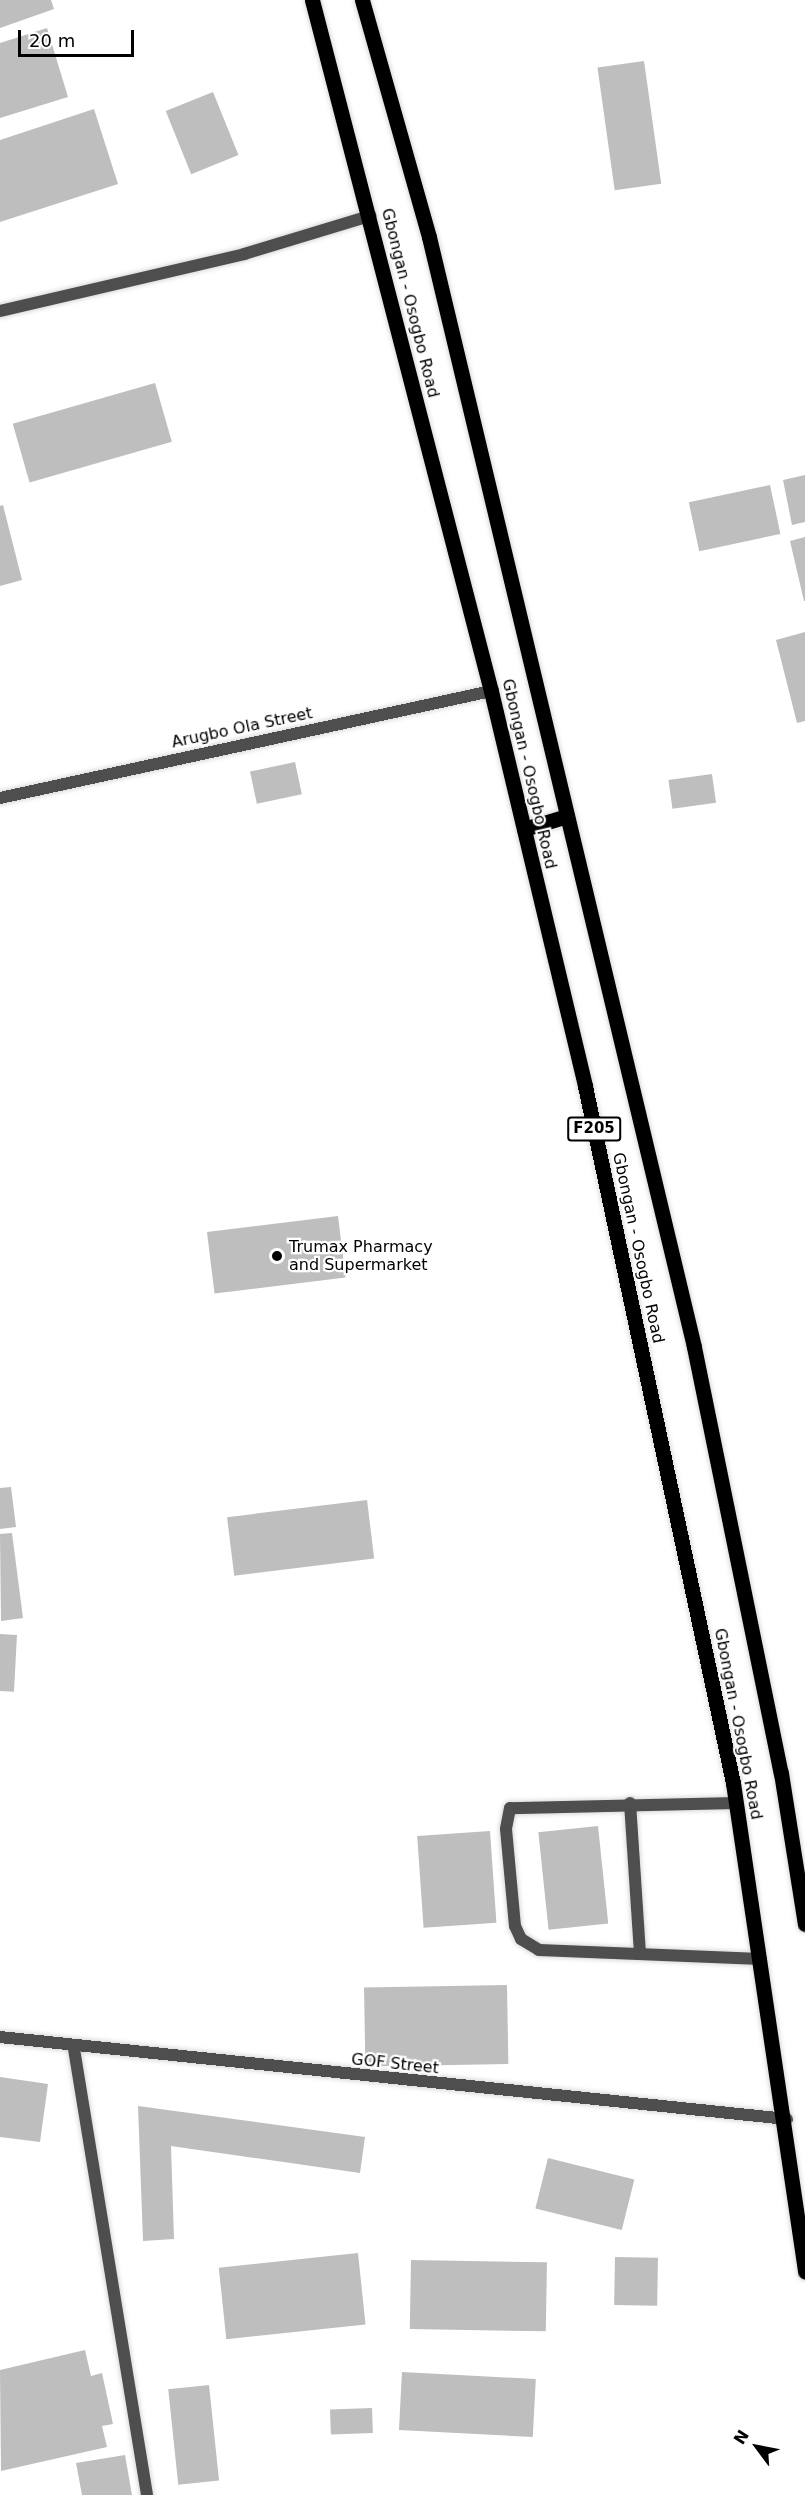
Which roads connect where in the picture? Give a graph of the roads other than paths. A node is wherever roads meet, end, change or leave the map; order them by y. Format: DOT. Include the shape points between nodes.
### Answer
graph roads {
  1 [pos="312,0"];
  2 [pos="362,0"];
  3 [pos="370,216"];
  4 [pos="0,311"];
  5 [pos="490,691"];
  6 [pos="0,798"];
  7 [pos="567,816"];
  8 [pos="524,829"];
  9 [pos="630,1803"];
  10 [pos="736,1803"];
  11 [pos="805,1924"];
  12 [pos="640,1954"];
  13 [pos="761,1959"];
  14 [pos="0,2037"];
  15 [pos="74,2049"];
  16 [pos="787,2119"];
  17 [pos="805,2272"];
  18 [pos="147,2495"];
  1 -- 3 [label="main road, Gbongan - Osogbo Road / F205"];
  2 -- 7 [label="main road, Gbongan - Osogbo Road / F205" via="429,237"];
  3 -- 4 [label="street" via="244,254"];
  3 -- 5 [label="main road, Gbongan - Osogbo Road / F205"];
  5 -- 6 [label="street, Arugbo Ola Street"];
  5 -- 8 [label="main road, Gbongan - Osogbo Road / F205"];
  7 -- 8 [label="main road"];
  7 -- 11 [label="main road, Gbongan - Osogbo Road / F205" via="694,1347 781,1773"];
  8 -- 10 [label="main road, Gbongan - Osogbo Road / F205" via="587,1098"];
  9 -- 10 [label="street"];
  9 -- 12 [label="street"];
  9 -- 12 [label="street" via="530,1804 510,1808 506,1829 521,1939 539,1950"];
  10 -- 13 [label="main road, Gbongan - Osogbo Road / F205"];
  12 -- 13 [label="street"];
  13 -- 16 [label="main road, Gbongan - Osogbo Road / F205"];
  14 -- 15 [label="street, GOF Street"];
  15 -- 16 [label="street, GOF Street"];
  15 -- 18 [label="street"];
  16 -- 17 [label="main road, Gbongan - Osogbo Road / F205"];
}
